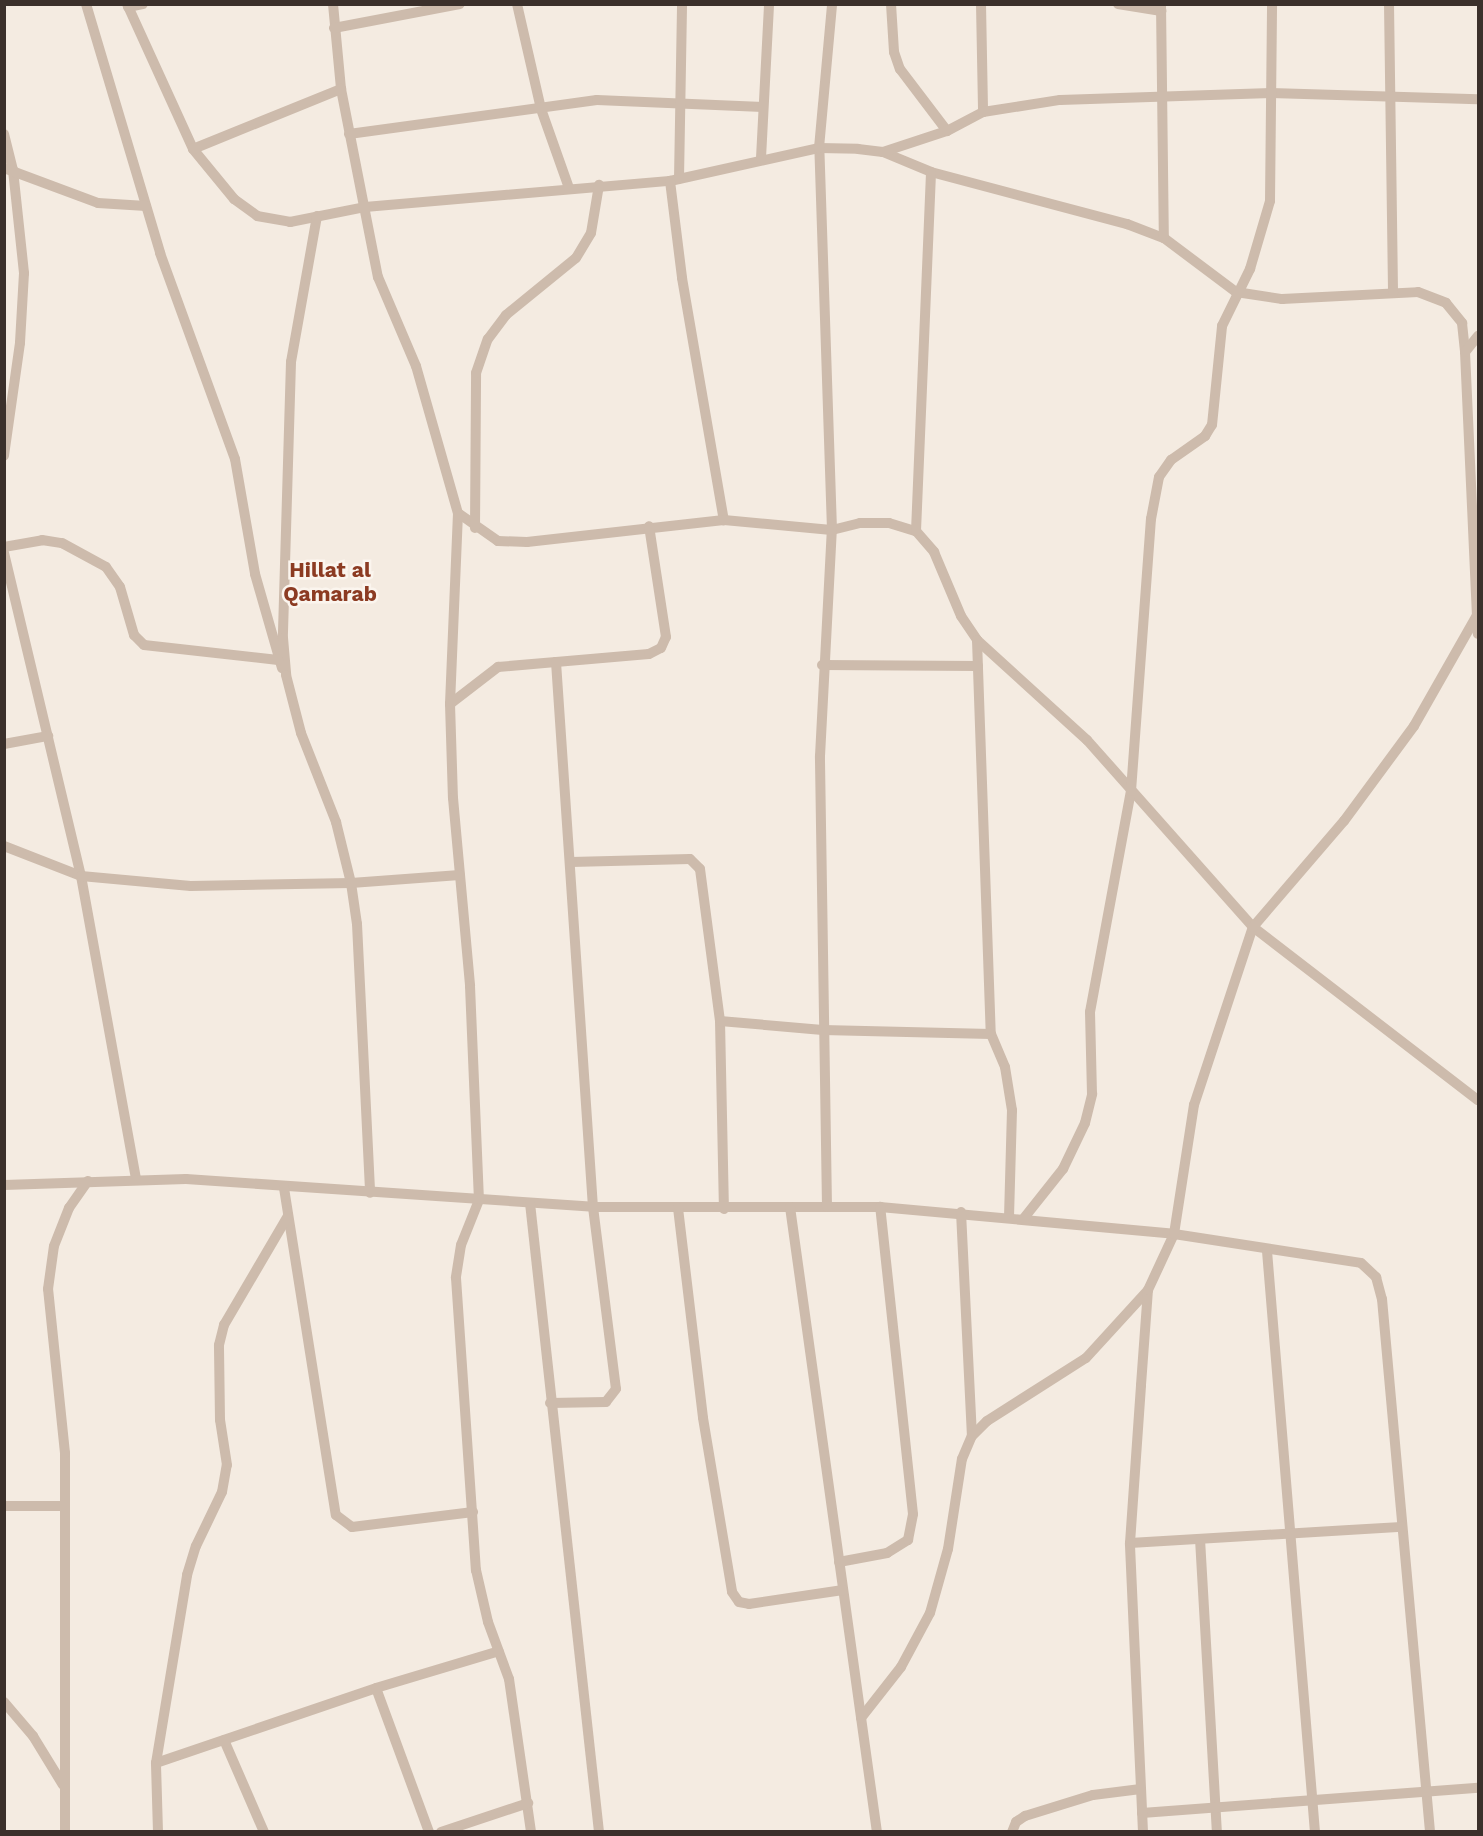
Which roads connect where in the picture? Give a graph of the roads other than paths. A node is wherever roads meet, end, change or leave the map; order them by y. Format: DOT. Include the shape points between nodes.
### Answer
graph roads {
  1 [pos="86,4"];
  2 [pos="143,4"];
  3 [pos="333,4"];
  4 [pos="460,4"];
  5 [pos="517,4"];
  6 [pos="682,4"];
  7 [pos="769,4"];
  8 [pos="832,4"];
  9 [pos="891,4"];
  10 [pos="981,4"];
  11 [pos="1118,4"];
  12 [pos="1272,4"];
  13 [pos="1389,4"];
  14 [pos="127,6"];
  15 [pos="1161,8"];
  16 [pos="334,28"];
  17 [pos="341,89"];
  18 [pos="1271,93"];
  19 [pos="1164,96"];
  20 [pos="1390,97"];
  21 [pos="1479,99"];
  22 [pos="680,102"];
  23 [pos="764,107"];
  24 [pos="541,110"];
  25 [pos="983,112"];
  26 [pos="947,131"];
  27 [pos="4,134"];
  28 [pos="349,134"];
  29 [pos="193,148"];
  30 [pos="819,148"];
  31 [pos="883,152"];
  32 [pos="760,158"];
  33 [pos="9,169"];
  34 [pos="932,172"];
  35 [pos="675,180"];
  36 [pos="599,185"];
  37 [pos="569,188"];
  38 [pos="146,206"];
  39 [pos="365,207"];
  40 [pos="317,216"];
  41 [pos="1164,238"];
  42 [pos="1236,292"];
  43 [pos="1393,293"];
  44 [pos="1479,336"];
  45 [pos="1465,352"];
  46 [pos="4,456"];
  47 [pos="1474,472"];
  48 [pos="458,513"];
  49 [pos="724,520"];
  50 [pos="649,526"];
  51 [pos="474,528"];
  52 [pos="832,530"];
  53 [pos="915,531"];
  54 [pos="4,547"];
  55 [pos="4,553"];
  56 [pos="1477,613"];
  57 [pos="1479,634"];
  58 [pos="977,640"];
  59 [pos="278,660"];
  60 [pos="556,662"];
  61 [pos="822,665"];
  62 [pos="978,666"];
  63 [pos="286,675"];
  64 [pos="450,704"];
  65 [pos="48,736"];
  66 [pos="4,744"];
  67 [pos="1131,791"];
  68 [pos="4,846"];
  69 [pos="571,862"];
  70 [pos="460,875"];
  71 [pos="81,876"];
  72 [pos="351,883"];
  73 [pos="1253,927"];
  74 [pos="720,1022"];
  75 [pos="823,1030"];
  76 [pos="991,1034"];
  77 [pos="1479,1100"];
  78 [pos="136,1179"];
  79 [pos="88,1180"];
  80 [pos="4,1185"];
  81 [pos="284,1188"];
  82 [pos="370,1192"];
  83 [pos="479,1200"];
  84 [pos="530,1203"];
  85 [pos="593,1207"];
  86 [pos="790,1207"];
  87 [pos="827,1207"];
  88 [pos="880,1207"];
  89 [pos="678,1208"];
  90 [pos="724,1209"];
  91 [pos="961,1212"];
  92 [pos="288,1216"];
  93 [pos="1009,1216"];
  94 [pos="1024,1218"];
  95 [pos="1174,1234"];
  96 [pos="1267,1251"];
  97 [pos="1148,1290"];
  98 [pos="550,1403"];
  99 [pos="972,1436"];
  100 [pos="4,1506"];
  101 [pos="65,1506"];
  102 [pos="473,1512"];
  103 [pos="1402,1527"];
  104 [pos="1288,1534"];
  105 [pos="1200,1539"];
  106 [pos="1130,1543"];
  107 [pos="839,1562"];
  108 [pos="843,1590"];
  109 [pos="499,1651"];
  110 [pos="376,1688"];
  111 [pos="4,1702"];
  112 [pos="861,1718"];
  113 [pos="224,1740"];
  114 [pos="156,1763"];
  115 [pos="63,1786"];
  116 [pos="1479,1788"];
  117 [pos="1141,1789"];
  118 [pos="1426,1793"];
  119 [pos="1311,1802"];
  120 [pos="528,1803"];
  121 [pos="1216,1809"];
  122 [pos="1142,1813"];
  123 [pos="65,1832"];
  124 [pos="158,1832"];
  125 [pos="264,1832"];
  126 [pos="429,1832"];
  127 [pos="441,1832"];
  128 [pos="531,1832"];
  129 [pos="599,1832"];
  130 [pos="877,1832"];
  131 [pos="1012,1832"];
  132 [pos="1143,1832"];
  133 [pos="1217,1832"];
  134 [pos="1315,1832"];
  135 [pos="1430,1832"];
  1 -- 38 [label="street"];
  2 -- 14 [label="street"];
  3 -- 16 [label="street"];
  4 -- 16 [label="street"];
  5 -- 24 [label="street"];
  6 -- 22 [label="street"];
  7 -- 23 [label="street"];
  8 -- 30 [label="street"];
  9 -- 26 [label="street" via="894,52 900,69"];
  10 -- 25 [label="street"];
  11 -- 15 [label="street"];
  12 -- 18 [label="street"];
  13 -- 20 [label="street"];
  14 -- 29 [label="street"];
  15 -- 19 [label="street"];
  16 -- 17 [label="street"];
  17 -- 28 [label="street"];
  17 -- 29 [label="street"];
  18 -- 19 [label="street"];
  18 -- 20 [label="street"];
  18 -- 42 [label="street" via="1270,201 1250,269"];
  19 -- 25 [label="street" via="1060,100"];
  19 -- 41 [label="street"];
  20 -- 21 [label="street"];
  20 -- 43 [label="street"];
  22 -- 23 [label="street"];
  22 -- 24 [label="street" via="597,100"];
  22 -- 35 [label="street"];
  23 -- 32 [label="street"];
  24 -- 28 [label="street"];
  24 -- 37 [label="street"];
  25 -- 26 [label="street"];
  26 -- 31 [label="street"];
  27 -- 33 [label="street"];
  28 -- 39 [label="street"];
  29 -- 40 [label="street" via="234,199 257,216 290,222"];
  30 -- 31 [label="street"];
  30 -- 32 [label="street"];
  30 -- 52 [label="street"];
  31 -- 34 [label="street"];
  32 -- 35 [label="street"];
  33 -- 38 [label="street" via="98,203"];
  33 -- 46 [label="street" via="24,307"];
  34 -- 41 [label="street" via="1127,224"];
  34 -- 53 [label="street"];
  35 -- 36 [label="street"];
  35 -- 49 [label="street" via="682,278"];
  36 -- 37 [label="street"];
  36 -- 51 [label="street" via="591,233 576,258 506,315 488,339 476,373"];
  37 -- 39 [label="street"];
  38 -- 59 [label="street" via="235,459 255,574"];
  39 -- 40 [label="street"];
  39 -- 48 [label="street" via="378,277 416,366"];
  40 -- 63 [label="street" via="291,362 283,638"];
  41 -- 42 [label="street"];
  42 -- 43 [label="street" via="1282,299"];
  42 -- 67 [label="street" via="1222,326 1212,425 1205,436 1171,460 1159,477 1151,519"];
  43 -- 45 [label="street" via="1418,292 1446,303 1462,323"];
  44 -- 45 [label="street"];
  45 -- 47 [label="street"];
  47 -- 56 [label="street"];
  48 -- 51 [label="street"];
  48 -- 64 [label="street"];
  49 -- 50 [label="street"];
  49 -- 52 [label="street"];
  50 -- 51 [label="street" via="527,542 498,541"];
  50 -- 60 [label="street" via="666,637 661,648 649,654"];
  52 -- 53 [label="street" via="860,523 889,523"];
  52 -- 61 [label="street"];
  53 -- 58 [label="street" via="934,552 961,616"];
  54 -- 59 [label="street" via="42,540 62,543 106,567 120,587 134,635 144,645"];
  55 -- 65 [label="street"];
  56 -- 57 [label="street"];
  56 -- 73 [label="street" via="1414,726 1344,821"];
  58 -- 62 [label="street"];
  58 -- 67 [label="street" via="1086,740"];
  59 -- 63 [label="street"];
  60 -- 64 [label="street" via="498,667"];
  60 -- 69 [label="street"];
  61 -- 62 [label="street"];
  61 -- 75 [label="street"];
  62 -- 76 [label="street"];
  63 -- 72 [label="street" via="301,733 336,822"];
  64 -- 70 [label="street"];
  65 -- 66 [label="street"];
  65 -- 71 [label="street"];
  67 -- 73 [label="street"];
  67 -- 94 [label="street" via="1091,1003 1090,1104 1063,1169"];
  68 -- 71 [label="street"];
  69 -- 74 [label="street" via="696,862 700,868"];
  69 -- 85 [label="street"];
  70 -- 72 [label="street"];
  70 -- 83 [label="street" via="470,986"];
  71 -- 72 [label="street" via="191,886"];
  71 -- 78 [label="street"];
  72 -- 82 [label="street" via="357,924"];
  73 -- 77 [label="street"];
  73 -- 95 [label="street" via="1194,1105"];
  74 -- 75 [label="street"];
  74 -- 90 [label="street"];
  75 -- 76 [label="street"];
  75 -- 87 [label="street"];
  76 -- 93 [label="street" via="1005,1067 1012,1110"];
  78 -- 79 [label="street"];
  78 -- 81 [label="street"];
  79 -- 80 [label="street"];
  79 -- 101 [label="street" via="69,1208 54,1246 48,1289 65,1453"];
  81 -- 82 [label="street"];
  81 -- 92 [label="street"];
  82 -- 83 [label="street"];
  83 -- 84 [label="street"];
  83 -- 102 [label="street" via="461,1245 456,1278"];
  84 -- 85 [label="street"];
  84 -- 98 [label="street"];
  85 -- 89 [label="street"];
  85 -- 98 [label="street" via="616,1389 606,1402"];
  86 -- 87 [label="street"];
  86 -- 90 [label="street"];
  86 -- 107 [label="street"];
  87 -- 88 [label="street"];
  88 -- 91 [label="street"];
  88 -- 107 [label="street" via="913,1514 908,1540 894,1549"];
  89 -- 90 [label="street"];
  89 -- 108 [label="street" via="703,1418 732,1592 739,1602 749,1604"];
  91 -- 93 [label="street"];
  91 -- 99 [label="street"];
  92 -- 102 [label="street" via="336,1515 352,1527"];
  92 -- 114 [label="street" via="224,1325 219,1346 220,1420 227,1465 222,1492 187,1575"];
  93 -- 94 [label="street"];
  94 -- 95 [label="street"];
  95 -- 96 [label="street"];
  95 -- 97 [label="street"];
  96 -- 103 [label="street" via="1361,1263 1376,1277 1382,1299"];
  96 -- 104 [label="street"];
  97 -- 99 [label="street" via="1086,1358 987,1421"];
  97 -- 106 [label="street"];
  98 -- 129 [label="street"];
  99 -- 112 [label="street" via="962,1459 948,1549 930,1613 901,1667"];
  100 -- 101 [label="street"];
  101 -- 115 [label="street"];
  102 -- 109 [label="street" via="476,1570"];
  103 -- 104 [label="street"];
  103 -- 118 [label="street"];
  104 -- 105 [label="street"];
  104 -- 119 [label="street"];
  105 -- 106 [label="street"];
  105 -- 121 [label="street"];
  106 -- 117 [label="street"];
  107 -- 108 [label="street"];
  108 -- 112 [label="street"];
  109 -- 110 [label="street"];
  109 -- 120 [label="street" via="509,1679"];
  110 -- 113 [label="street"];
  110 -- 126 [label="street"];
  111 -- 115 [label="street" via="33,1736"];
  112 -- 130 [label="street"];
  113 -- 114 [label="street"];
  113 -- 125 [label="street"];
  114 -- 124 [label="street"];
  115 -- 123 [label="street"];
  116 -- 118 [label="street"];
  117 -- 122 [label="street"];
  117 -- 131 [label="street" via="1094,1795 1025,1816 1016,1822"];
  118 -- 119 [label="street"];
  118 -- 135 [label="street"];
  119 -- 121 [label="street"];
  119 -- 134 [label="street"];
  120 -- 127 [label="street"];
  120 -- 128 [label="street"];
  121 -- 122 [label="street"];
  121 -- 133 [label="street"];
  122 -- 132 [label="street"];
}
